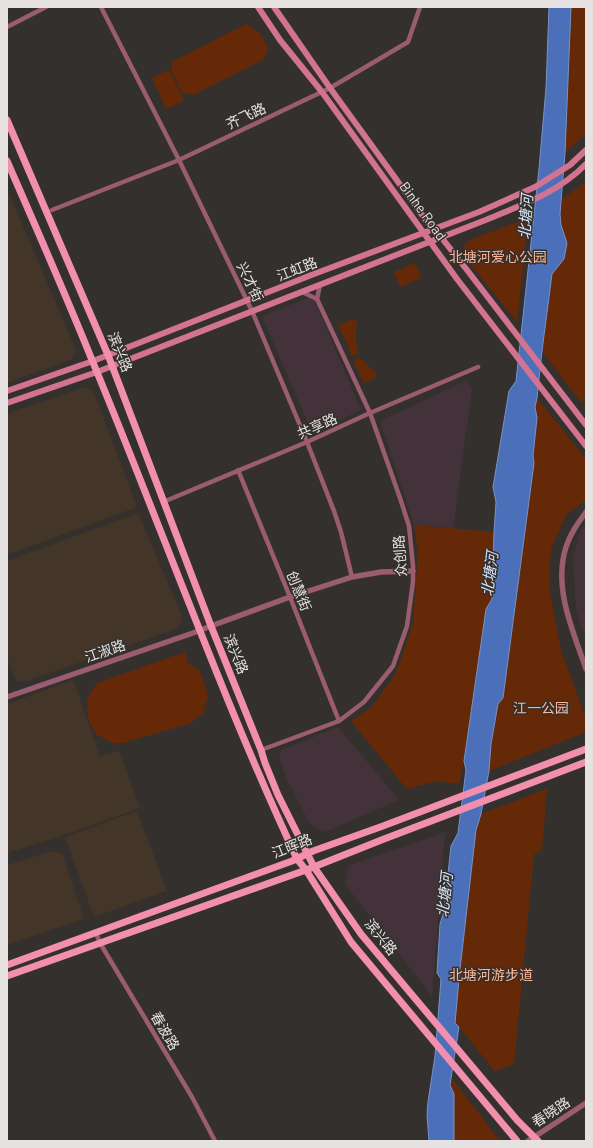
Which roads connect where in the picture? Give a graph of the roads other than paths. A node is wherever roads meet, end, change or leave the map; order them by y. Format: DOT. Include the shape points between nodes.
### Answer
graph roads {
  1 [pos="46,7"];
  2 [pos="101,7"];
  3 [pos="258,7"];
  4 [pos="274,7"];
  5 [pos="420,7"];
  6 [pos="7,27"];
  7 [pos="330,88"];
  8 [pos="322,92"];
  9 [pos="7,120"];
  10 [pos="586,150"];
  11 [pos="178,160"];
  12 [pos="7,161"];
  13 [pos="586,164"];
  14 [pos="52,210"];
  15 [pos="433,230"];
  16 [pos="424,233"];
  17 [pos="441,237"];
  18 [pos="430,241"];
  19 [pos="320,285"];
  20 [pos="302,292"];
  21 [pos="317,299"];
  22 [pos="247,301"];
  23 [pos="252,311"];
  24 [pos="108,355"];
  25 [pos="93,361"];
  26 [pos="112,366"];
  27 [pos="478,367"];
  28 [pos="97,372"];
  29 [pos="7,391"];
  30 [pos="7,403"];
  31 [pos="370,414"];
  32 [pos="586,425"];
  33 [pos="308,442"];
  34 [pos="586,446"];
  35 [pos="238,470"];
  36 [pos="164,502"];
  37 [pos="586,512"];
  38 [pos="413,571"];
  39 [pos="352,577"];
  40 [pos="290,597"];
  41 [pos="211,626"];
  42 [pos="199,631"];
  43 [pos="586,670"];
  44 [pos="7,696"];
  45 [pos="339,721"];
  46 [pos="586,749"];
  47 [pos="261,750"];
  48 [pos="586,762"];
  49 [pos="307,854"];
  50 [pos="297,859"];
  51 [pos="314,867"];
  52 [pos="306,870"];
  53 [pos="96,933"];
  54 [pos="100,943"];
  55 [pos="7,965"];
  56 [pos="7,976"];
  57 [pos="586,1103"];
  58 [pos="537,1139"];
  59 [pos="216,1141"];
  60 [pos="517,1141"];
  61 [pos="528,1141"];
  1 -- 6 [label="street"];
  2 -- 11 [label="street, 兴才街"];
  3 -- 8 [label="main road, Binhe Road" via="280,40"];
  4 -- 7 [label="main road, Binhe Road"];
  5 -- 7 [label="street, 齐飞路" via="408,42"];
  7 -- 8 [label="street, 齐飞路"];
  7 -- 15 [label="main road, Binhe Road"];
  8 -- 11 [label="street, 齐飞路"];
  8 -- 16 [label="main road, Binhe Road"];
  9 -- 24 [label="main road, 滨兴路"];
  10 -- 15 [label="main road, 江虹路" via="570,165 535,188"];
  11 -- 14 [label="street, 齐飞路"];
  11 -- 22 [label="street, 兴才街"];
  12 -- 25 [label="main road, 滨兴路"];
  13 -- 17 [label="main road, 江虹路" via="577,174 540,197"];
  15 -- 16 [label="main road, 江虹路"];
  15 -- 17 [label="main road, Binhe Road"];
  16 -- 18 [label="main road, Binhe Road"];
  16 -- 22 [label="main road, 江虹路"];
  17 -- 18 [label="main road, 江虹路"];
  17 -- 32 [label="main road, Binhe Road"];
  18 -- 19 [label="main road, 江虹路"];
  18 -- 34 [label="main road, Binhe Road"];
  19 -- 20 [label="main road, 江虹路"];
  19 -- 21 [label="street"];
  20 -- 21 [label="street"];
  20 -- 23 [label="main road, 江虹路"];
  21 -- 31 [label="street, 众创路"];
  22 -- 23 [label="street, 兴才街"];
  22 -- 24 [label="main road, 江虹路"];
  23 -- 26 [label="main road, 江虹路"];
  23 -- 33 [label="street, 兴才街"];
  24 -- 25 [label="main road, 江虹路"];
  24 -- 26 [label="main road, 滨兴路"];
  25 -- 28 [label="main road, 滨兴路"];
  25 -- 29 [label="main road, 江虹路"];
  26 -- 28 [label="main road, 江虹路"];
  26 -- 36 [label="main road, 滨兴路"];
  27 -- 31 [label="street, 共享路"];
  28 -- 30 [label="main road, 江虹路"];
  28 -- 42 [label="main road, 滨兴路"];
  31 -- 33 [label="street, 共享路"];
  31 -- 38 [label="street, 众创路" via="409,526"];
  33 -- 35 [label="street, 共享路"];
  33 -- 39 [label="street, 兴才街" via="341,532"];
  35 -- 36 [label="street, 共享路"];
  35 -- 40 [label="street, 创慧街"];
  36 -- 41 [label="main road, 滨兴路"];
  37 -- 43 [label="street" via="566,547 562,580 564,600"];
  38 -- 39 [label="street, 江淑路" via="380,572"];
  38 -- 45 [label="street, 众创路" via="406,626 393,666 364,702"];
  39 -- 40 [label="street, 江淑路"];
  40 -- 41 [label="street, 江淑路"];
  40 -- 45 [label="street, 创慧街"];
  41 -- 42 [label="street, 江淑路"];
  41 -- 47 [label="main road, 滨兴路"];
  42 -- 44 [label="street, 江淑路"];
  42 -- 50 [label="main road, 滨兴路"];
  45 -- 47 [label="street, 众创路"];
  46 -- 49 [label="main road, 江晖路"];
  47 -- 49 [label="main road, 滨兴路" via="278,795"];
  48 -- 51 [label="main road, 江晖路"];
  49 -- 50 [label="main road, 江晖路"];
  49 -- 51 [label="main road, 滨兴路"];
  50 -- 52 [label="main road, 滨兴路"];
  50 -- 53 [label="main road, 江晖路"];
  51 -- 52 [label="main road, 江晖路"];
  51 -- 58 [label="main road, 滨兴路" via="361,934 517,1120"];
  52 -- 54 [label="main road, 江晖路"];
  52 -- 60 [label="main road, 滨兴路" via="351,942"];
  53 -- 54 [label="street, 春波路"];
  53 -- 55 [label="main road, 江晖路"];
  54 -- 56 [label="main road, 江晖路"];
  54 -- 59 [label="street, 春波路"];
  57 -- 58 [label="street, 春晓路"];
  58 -- 61 [label="street, 春晓路"];
}
